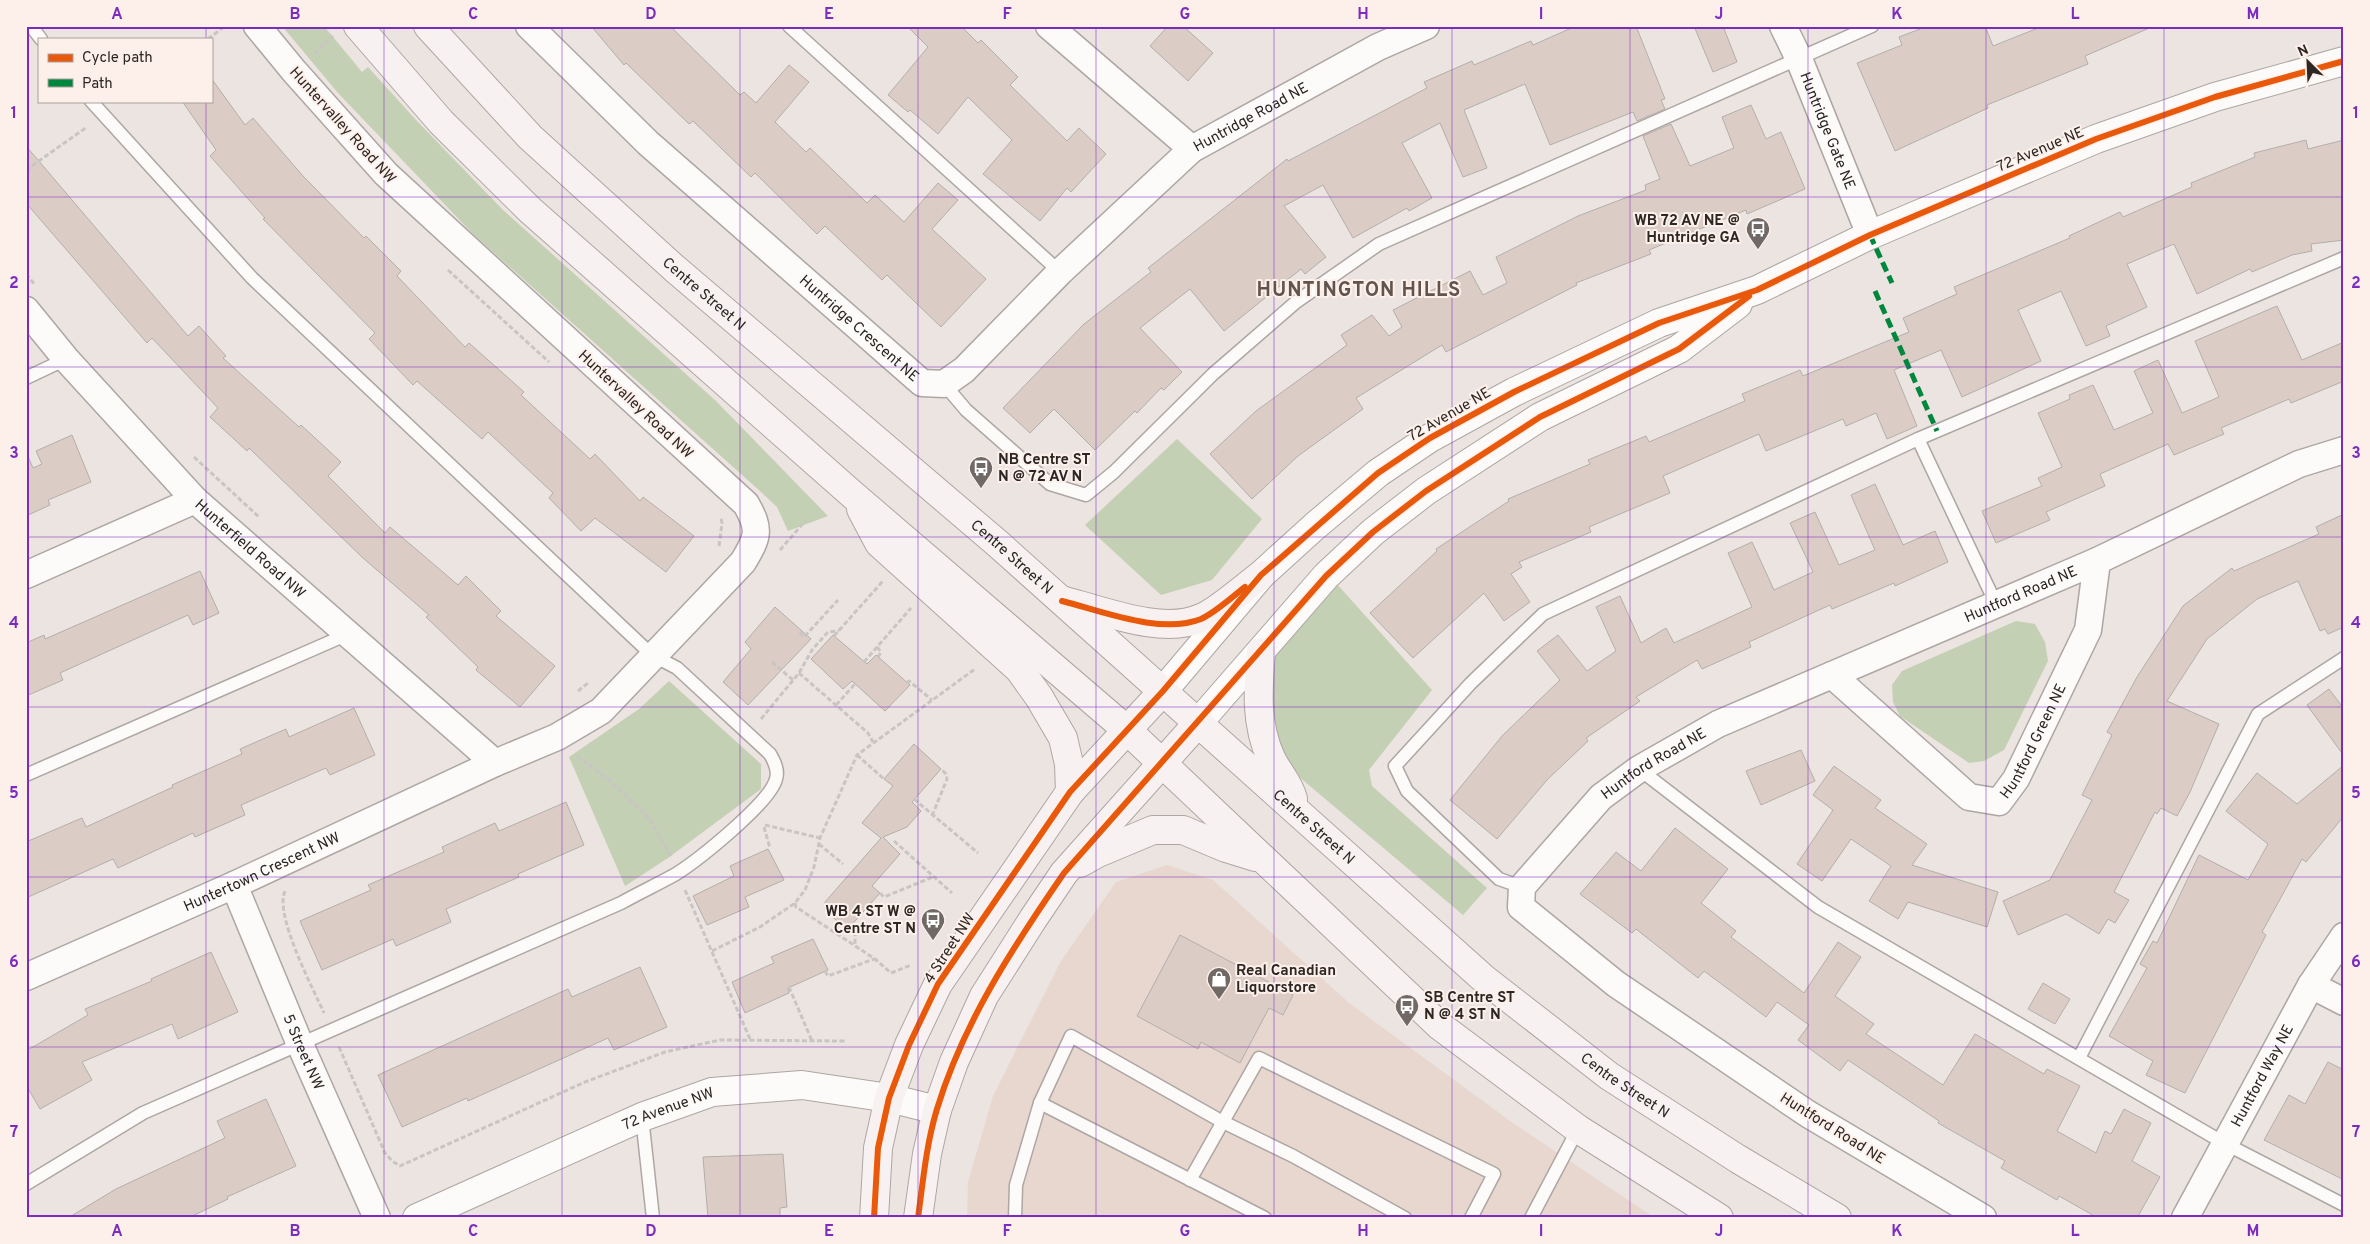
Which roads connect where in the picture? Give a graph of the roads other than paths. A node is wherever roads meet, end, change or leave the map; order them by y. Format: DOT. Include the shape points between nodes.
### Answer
graph roads {
  1 [pos="31,26"];
  2 [pos="257,26"];
  3 [pos="358,26"];
  4 [pos="428,26"];
  5 [pos="529,26"];
  6 [pos="789,26"];
  7 [pos="1426,26"];
  8 [pos="1783,26"];
  9 [pos="1872,26"];
  10 [pos="1055,28"];
  11 [pos="40,38"];
  12 [pos="1799,59"];
  13 [pos="2344,62"];
  14 [pos="91,102"];
  15 [pos="1192,149"];
  16 [pos="1870,235"];
  17 [pos="2344,258"];
  18 [pos="1060,272"];
  19 [pos="1757,290"];
  20 [pos="26,310"];
  21 [pos="66,359"];
  22 [pos="26,378"];
  23 [pos="944,384"];
  24 [pos="1918,439"];
  25 [pos="2344,450"];
  26 [pos="853,495"];
  27 [pos="195,500"];
  28 [pos="2097,561"];
  29 [pos="1261,575"];
  30 [pos="26,576"];
  31 [pos="1062,600"];
  32 [pos="1996,604"];
  33 [pos="348,634"];
  34 [pos="1261,652"];
  35 [pos="652,655"];
  36 [pos="2344,658"];
  37 [pos="1832,675"];
  38 [pos="1163,691"];
  39 [pos="1198,722"];
  40 [pos="1128,731"];
  41 [pos="1162,762"];
  42 [pos="495,763"];
  43 [pos="1638,769"];
  44 [pos="26,775"];
  45 [pos="1070,792"];
  46 [pos="1296,810"];
  47 [pos="1261,859"];
  48 [pos="1064,873"];
  49 [pos="234,885"];
  50 [pos="1522,887"];
  51 [pos="2344,936"];
  52 [pos="26,977"];
  53 [pos="2311,984"];
  54 [pos="2344,1002"];
  55 [pos="299,1042"];
  56 [pos="2079,1058"];
  57 [pos="889,1098"];
  58 [pos="1040,1103"];
  59 [pos="937,1110"];
  60 [pos="642,1117"];
  61 [pos="1221,1121"];
  62 [pos="1578,1129"];
  63 [pos="2224,1143"];
  64 [pos="1190,1180"];
  65 [pos="26,1184"];
  66 [pos="2344,1205"];
  67 [pos="377,1218"];
  68 [pos="417,1218"];
  69 [pos="654,1218"];
  70 [pos="874,1218"];
  71 [pos="918,1218"];
  72 [pos="1015,1218"];
  73 [pos="1264,1218"];
  74 [pos="1406,1218"];
  75 [pos="1472,1218"];
  76 [pos="1531,1218"];
  77 [pos="1719,1218"];
  78 [pos="1837,1218"];
  79 [pos="1982,1218"];
  80 [pos="2186,1218"];
  1 -- 11 [label="lane"];
  2 -- 35 [label="street, Huntervalley Road NW" via="386,174 746,504 757,531 742,562"];
  3 -- 26 [label="main road" via="441,122 530,210"];
  4 -- 31 [label="main road, Centre Street N" via="530,137 674,268"];
  5 -- 23 [label="street, Huntridge Crescent NE" via="648,143 922,383"];
  6 -- 18 [label="lane"];
  7 -- 15 [label="street, Huntridge Road NE" via="1378,47"];
  8 -- 12 [label="street, Huntridge Gate NE"];
  9 -- 12 [label="lane"];
  10 -- 15 [label="street, Huntridge Road NE"];
  12 -- 16 [label="street, Huntridge Gate NE"];
  12 -- 23 [label="lane" via="1379,244 1296,302 1213,374 1114,472 1086,495 1050,484 966,410"];
  13 -- 16 [label="street, 72 Avenue NE" via="2216,97 2096,139"];
  14 -- 35 [label="lane" via="252,278"];
  15 -- 18 [label="street"];
  16 -- 19 [label="street, 72 Avenue NE"];
  17 -- 24 [label="lane"];
  18 -- 23 [label="street" via="964,370"];
  19 -- 29 [label="street, 72 Avenue NE" via="1659,323 1514,392 1430,438 1378,473"];
  19 -- 34 [label="street, 72 Avenue NE" via="1679,349 1540,417 1426,491 1373,532 1326,576"];
  20 -- 21 [label="street, Hunterfield Road NW"];
  21 -- 22 [label="lane"];
  21 -- 27 [label="street, Hunterfield Road NW"];
  24 -- 32 [label="lane"];
  24 -- 50 [label="lane" via="1543,614 1471,683 1395,766 1407,791 1500,879"];
  25 -- 28 [label="street, Huntford Road NE" via="2300,464"];
  26 -- 40 [label="main road"];
  26 -- 45 [label="main road" via="879,543 996,646 1040,697 1063,738 1069,764"];
  27 -- 30 [label="street"];
  27 -- 33 [label="street, Hunterfield Road NW"];
  28 -- 32 [label="street, Huntford Road NE"];
  28 -- 37 [label="street, Huntford Green NE" via="2088,630 2016,779 1998,802 1969,797"];
  29 -- 31 [label="main road" via="1202,618 1176,624 1156,624"];
  29 -- 38 [label="street, 72 Avenue NE"];
  31 -- 38 [label="main road, Centre Street N"];
  32 -- 37 [label="street, Huntford Road NE"];
  33 -- 42 [label="street, Hunterfield Road NW"];
  33 -- 44 [label="lane"];
  34 -- 39 [label="street, 72 Avenue NE"];
  34 -- 46 [label="main road" via="1258,716 1271,760 1290,787"];
  35 -- 42 [label="street, Huntervalley Road NW" via="601,711 557,737"];
  35 -- 55 [label="lane" via="676,668 770,754 776,765 777,779 766,797 677,873 621,903"];
  36 -- 56 [label="lane" via="2258,714"];
  37 -- 43 [label="street, Huntford Road NE" via="1718,724"];
  38 -- 39 [label="main road, Centre Street N"];
  38 -- 40 [label="main road, 72 Avenue NE"];
  39 -- 41 [label="main road, 72 Avenue NE"];
  39 -- 46 [label="main road, Centre Street N"];
  40 -- 41 [label="main road"];
  40 -- 45 [label="main road, 4 Street NW"];
  41 -- 47 [label="main road"];
  41 -- 48 [label="main road"];
  42 -- 49 [label="street, Huntertown Crescent NW"];
  43 -- 50 [label="street, Huntford Road NE" via="1602,796"];
  43 -- 56 [label="lane" via="1818,907"];
  45 -- 57 [label="main road, 4 Street NW" via="938,984 909,1045"];
  46 -- 78 [label="main road, Centre Street N" via="1483,978 1609,1076"];
  47 -- 48 [label="main road" via="1183,830 1153,830 1098,853"];
  47 -- 62 [label="main road" via="1440,1026"];
  48 -- 59 [label="main road" via="984,996 954,1062"];
  49 -- 52 [label="street, Huntertown Crescent NW"];
  49 -- 55 [label="street, 5 Street NW"];
  50 -- 79 [label="street, Huntford Road NE" via="1522,908 1616,984 1808,1114"];
  51 -- 53 [label="street, Huntford Way NE"];
  53 -- 54 [label="street"];
  53 -- 63 [label="street, Huntford Way NE"];
  55 -- 65 [label="lane" via="143,1113"];
  55 -- 67 [label="street, 5 Street NW"];
  56 -- 63 [label="lane"];
  57 -- 59 [label="street, 72 Avenue NW"];
  57 -- 60 [label="street, 72 Avenue NW" via="802,1085 712,1092"];
  57 -- 70 [label="main road, 4 Street NW" via="878,1148"];
  58 -- 61 [label="lane" via="1070,1036"];
  58 -- 64 [label="lane"];
  58 -- 72 [label="lane" via="1016,1186"];
  59 -- 71 [label="main road" via="926,1154"];
  60 -- 68 [label="street, 72 Avenue NW"];
  60 -- 69 [label="lane"];
  61 -- 64 [label="lane"];
  61 -- 74 [label="lane"];
  61 -- 75 [label="lane" via="1259,1058 1494,1174"];
  62 -- 76 [label="lane"];
  62 -- 77 [label="main road"];
  63 -- 66 [label="lane"];
  63 -- 80 [label="street, Huntford Way NE"];
  64 -- 73 [label="lane"];
}
